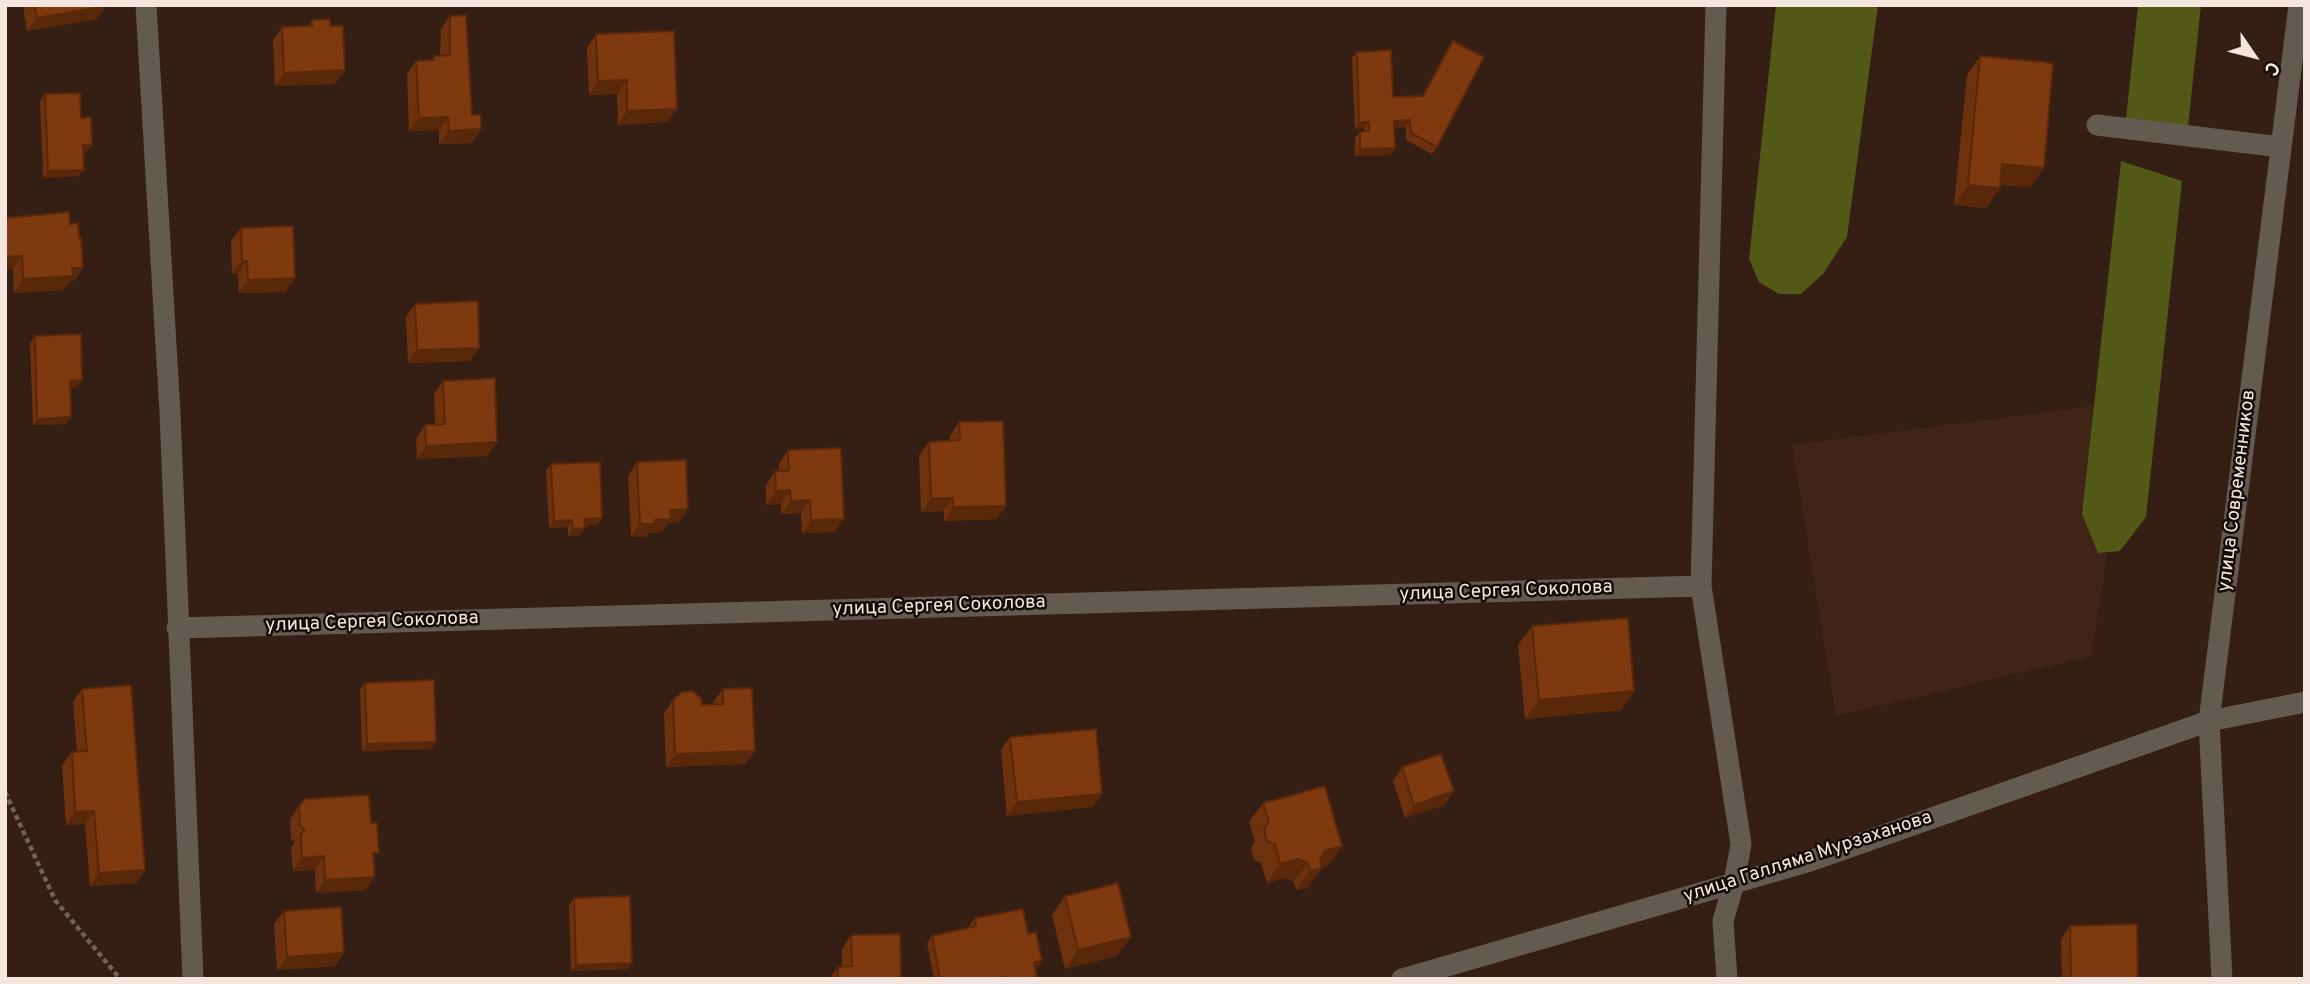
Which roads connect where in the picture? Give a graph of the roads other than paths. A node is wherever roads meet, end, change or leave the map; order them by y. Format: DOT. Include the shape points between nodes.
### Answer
graph roads {
  1 [pos="146,5"];
  2 [pos="1716,5"];
  3 [pos="2299,5"];
  4 [pos="2097,125"];
  5 [pos="2281,147"];
  6 [pos="1701,586"];
  7 [pos="177,628"];
  8 [pos="2305,702"];
  9 [pos="2209,721"];
  10 [pos="1734,883"];
  11 [pos="193,979"];
  12 [pos="1402,979"];
  13 [pos="1727,979"];
  14 [pos="2222,979"];
  1 -- 7 [label="street" via="170,413"];
  2 -- 6 [label="street"];
  3 -- 5 [label="street, улица Современников"];
  4 -- 5 [label="street"];
  5 -- 9 [label="street, улица Современников"];
  6 -- 7 [label="street, улица Сергея Соколова"];
  6 -- 10 [label="street" via="1741,844"];
  7 -- 11 [label="street"];
  8 -- 9 [label="street, улица Галляма Мурзаханова"];
  9 -- 10 [label="street, улица Галляма Мурзаханова" via="1807,862"];
  9 -- 14 [label="street, улица Современников"];
  10 -- 12 [label="street, улица Галляма Мурзаханова"];
  10 -- 13 [label="street" via="1723,922"];
}
